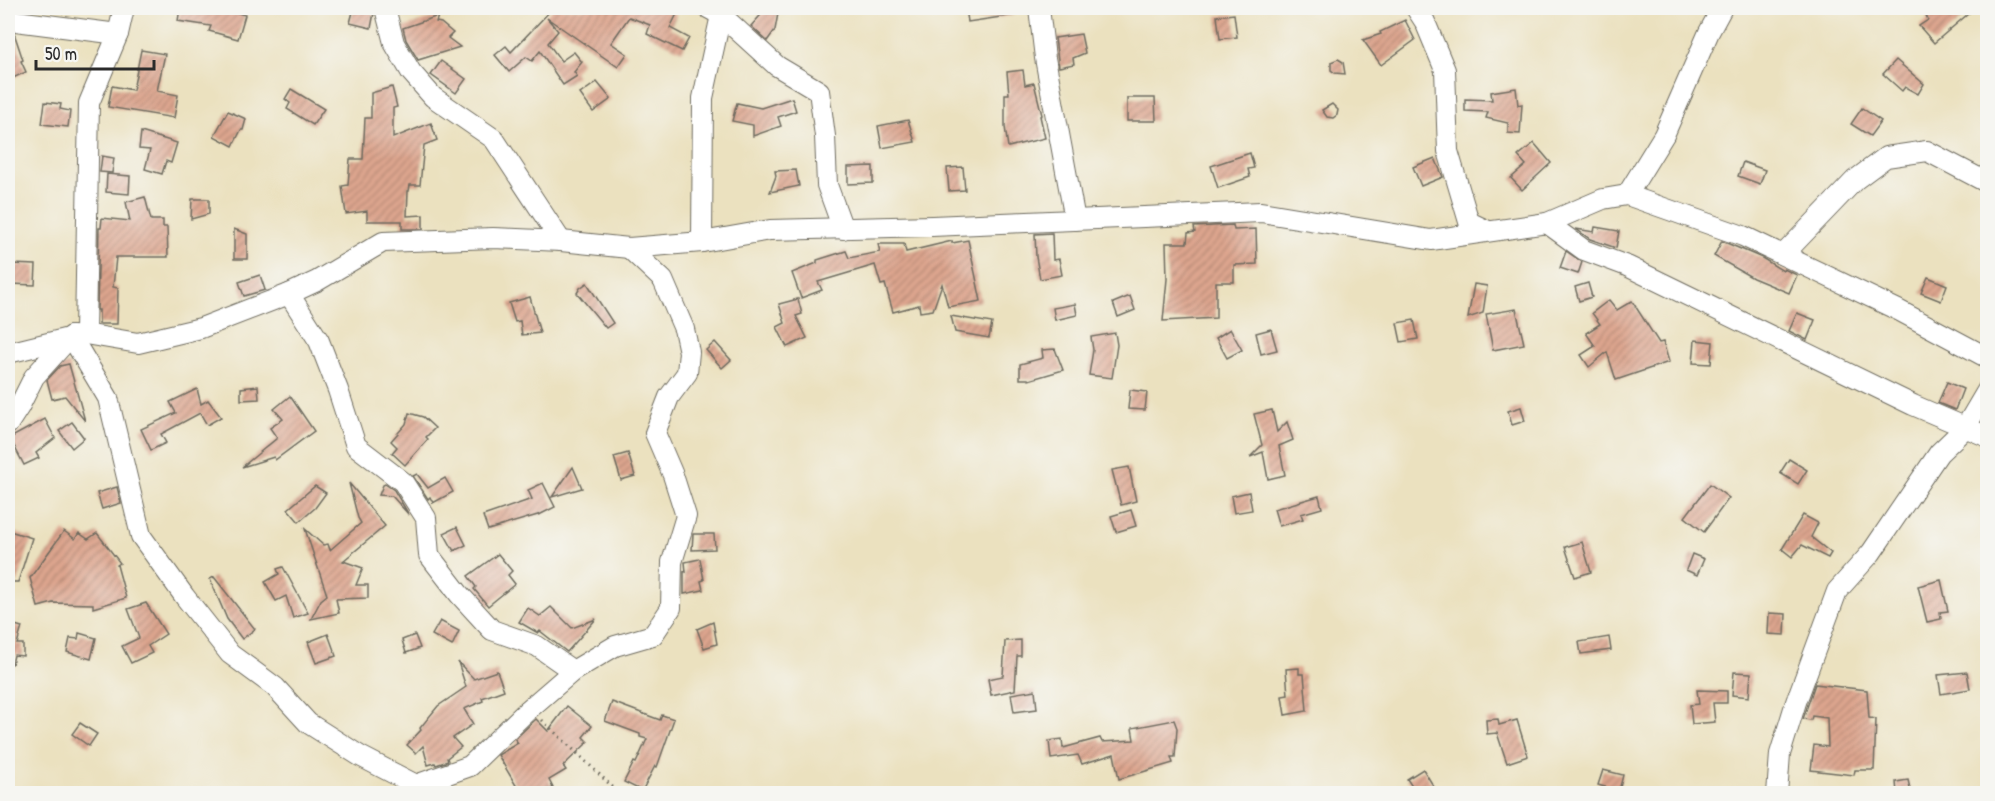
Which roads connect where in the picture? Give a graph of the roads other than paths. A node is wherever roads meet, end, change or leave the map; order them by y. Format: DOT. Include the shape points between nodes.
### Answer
graph roads {
  1 [pos="124,8"];
  2 [pos="385,8"];
  3 [pos="1039,8"];
  4 [pos="1416,8"];
  5 [pos="1722,8"];
  6 [pos="715,11"];
  7 [pos="8,20"];
  8 [pos="118,34"];
  9 [pos="1988,183"];
  10 [pos="1628,195"];
  11 [pos="1075,220"];
  12 [pos="1547,223"];
  13 [pos="843,229"];
  14 [pos="1488,231"];
  15 [pos="561,241"];
  16 [pos="702,242"];
  17 [pos="629,248"];
  18 [pos="1783,255"];
  19 [pos="289,294"];
  20 [pos="78,335"];
  21 [pos="8,353"];
  22 [pos="1988,358"];
  23 [pos="1988,389"];
  24 [pos="8,424"];
  25 [pos="1965,428"];
  26 [pos="1988,437"];
  27 [pos="573,670"];
  28 [pos="414,789"];
  29 [pos="1777,794"];
  1 -- 8 [label="street"];
  2 -- 15 [label="street" via="394,43 411,72 433,97 494,139"];
  3 -- 11 [label="street"];
  4 -- 14 [label="street" via="1445,70 1448,151 1458,190 1469,222"];
  5 -- 10 [label="street" via="1664,135"];
  6 -- 13 [label="street" via="777,66 819,91 827,185"];
  6 -- 16 [label="street" via="703,98"];
  7 -- 8 [label="street"];
  8 -- 20 [label="street" via="89,103"];
  9 -- 18 [label="street" via="1927,151 1886,157 1855,180"];
  10 -- 12 [label="street" via="1602,199"];
  10 -- 18 [label="street" via="1743,236"];
  11 -- 13 [label="street"];
  11 -- 14 [label="street" via="1261,212 1431,240"];
  12 -- 14 [label="street"];
  12 -- 25 [label="street" via="1584,250 1627,266"];
  13 -- 16 [label="street" via="770,230"];
  15 -- 17 [label="street"];
  15 -- 19 [label="street" via="493,238 383,242"];
  16 -- 17 [label="street"];
  17 -- 27 [label="street" via="663,280 684,329 689,352 687,373 669,397 655,433 686,516 672,562 672,608 653,635 615,646"];
  18 -- 22 [label="street"];
  19 -- 20 [label="street" via="201,328 138,343"];
  19 -- 27 [label="street" via="319,341 356,446 403,482 426,518 429,555 492,630 537,646"];
  20 -- 21 [label="street"];
  20 -- 24 [label="street" via="34,377"];
  20 -- 28 [label="street" via="108,398 141,536 185,597 230,654 275,687 308,723"];
  23 -- 25 [label="street"];
  25 -- 26 [label="street"];
  25 -- 29 [label="street" via="1939,453 1871,553 1837,591 1780,753"];
  27 -- 28 [label="street" via="470,766"];
}
